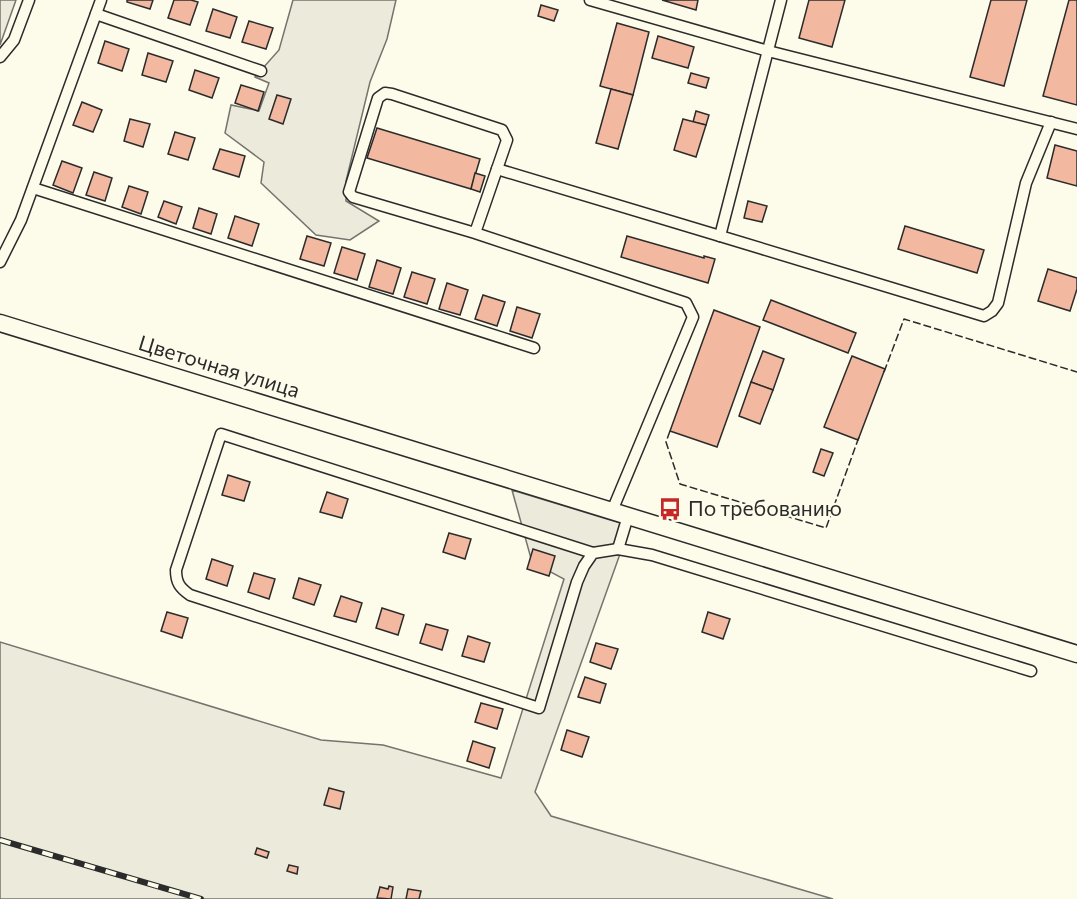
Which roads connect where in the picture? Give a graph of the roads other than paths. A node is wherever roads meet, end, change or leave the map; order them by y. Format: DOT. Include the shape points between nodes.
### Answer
graph roads {
  1 [pos="29,0"];
  2 [pos="101,0"];
  3 [pos="590,0"];
  4 [pos="781,0"];
  5 [pos="96,14"];
  6 [pos="768,51"];
  7 [pos="0,57"];
  8 [pos="261,71"];
  9 [pos="1051,122"];
  10 [pos="1077,129"];
  11 [pos="497,169"];
  12 [pos="33,188"];
  13 [pos="475,233"];
  14 [pos="720,236"];
  15 [pos="0,262"];
  16 [pos="0,323"];
  17 [pos="534,348"];
  18 [pos="620,514"];
  19 [pos="618,549"];
  20 [pos="593,553"];
  21 [pos="1077,654"];
  22 [pos="1031,671"];
  1 -- 7 [label="street" via="14,40"];
  2 -- 5 [label="street"];
  3 -- 6 [label="street"];
  4 -- 6 [label="street"];
  5 -- 8 [label="street"];
  5 -- 12 [label="street"];
  6 -- 9 [label="street"];
  6 -- 14 [label="street"];
  9 -- 10 [label="street"];
  9 -- 14 [label="street" via="1026,183 998,303 984,316"];
  11 -- 13 [label="street"];
  11 -- 13 [label="street" via="507,140 502,130 392,94 378,98 349,192 358,200"];
  11 -- 14 [label="street"];
  12 -- 15 [label="street"];
  12 -- 17 [label="street"];
  13 -- 18 [label="street" via="686,303 690,309 693,318"];
  16 -- 18 [label="main road, Цветочная улица"];
  18 -- 19 [label="street"];
  18 -- 21 [label="main road, Цветочная улица"];
  19 -- 20 [label="street"];
  19 -- 22 [label="street" via="652,555"];
  20 -- 20 [label="street" via="577,582 539,708 190,595 176,579 221,434"];
}
